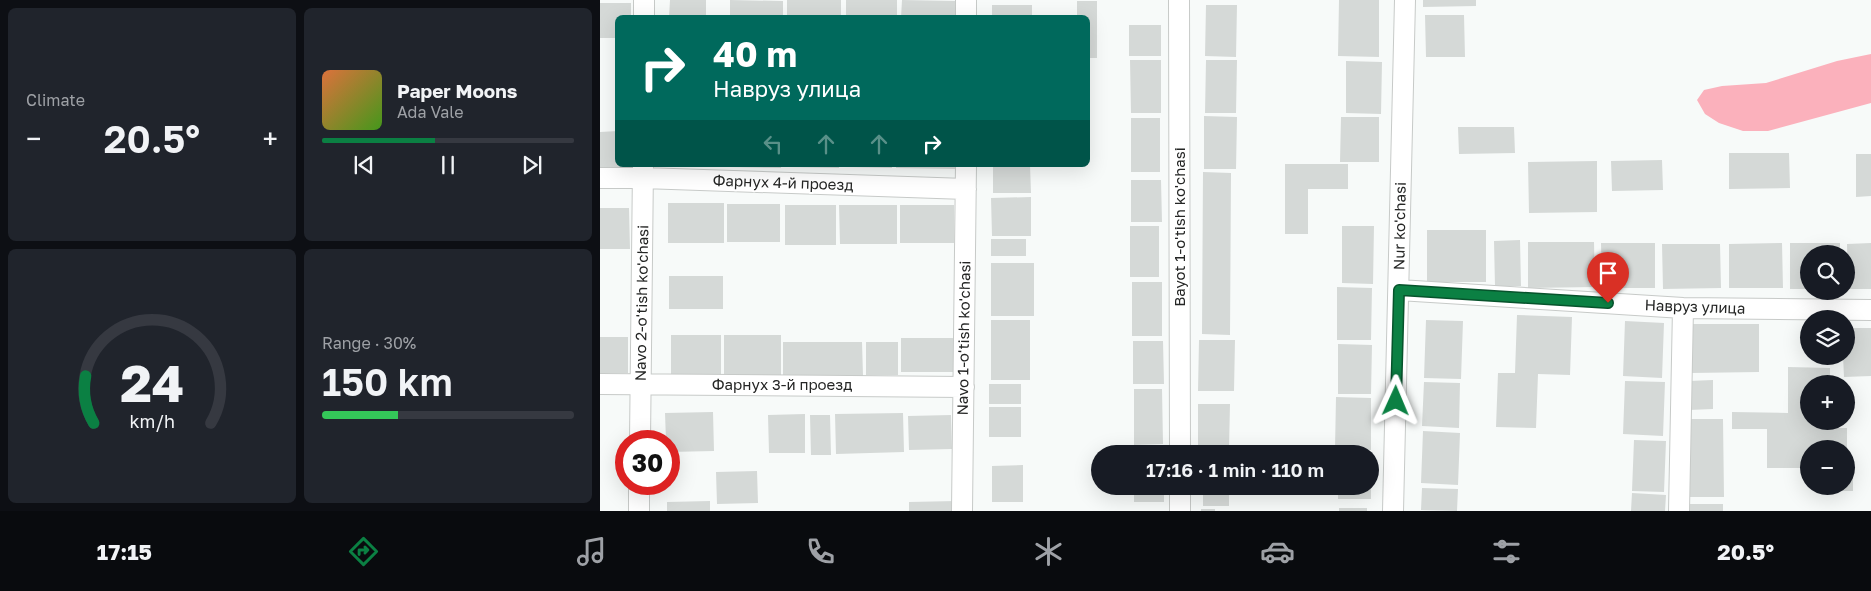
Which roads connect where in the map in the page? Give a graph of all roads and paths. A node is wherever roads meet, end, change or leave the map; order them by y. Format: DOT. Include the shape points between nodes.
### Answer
graph roads {
  1 [pos="644,0"];
  2 [pos="966,0"];
  3 [pos="1179,0"];
  4 [pos="1405,0"];
  5 [pos="644,15"];
  6 [pos="966,15"];
  7 [pos="966,167"];
  8 [pos="643,172"];
  9 [pos="600,178"];
  10 [pos="966,190"];
  11 [pos="1399,290"];
  12 [pos="1683,308"];
  13 [pos="1871,310"];
  14 [pos="600,384"];
  15 [pos="641,384"];
  16 [pos="964,387"];
  17 [pos="640,430"];
  18 [pos="1180,445"];
  19 [pos="640,495"];
  20 [pos="1180,495"];
  21 [pos="639,511"];
  22 [pos="962,511"];
  23 [pos="1180,511"];
  24 [pos="1393,511"];
  25 [pos="1679,511"];
  1 -- 5 [label="street"];
  2 -- 6 [label="street"];
  3 -- 18 [label="street, Bayot 1-o'tish ko'chasi"];
  4 -- 11 [label="street, Nur ko'chasi"];
  7 -- 10 [label="street, Navo 1-o'tish ko'chasi"];
  8 -- 9 [label="street, Фарнух 4-й проезд"];
  8 -- 10 [label="street, Фарнух 4-й проезд"];
  8 -- 15 [label="street, Navo 2-o'tish ko'chasi"];
  10 -- 16 [label="street, Navo 1-o'tish ko'chasi"];
  11 -- 12 [label="street, Навруз улица"];
  11 -- 24 [label="street, Nur ko'chasi"];
  12 -- 13 [label="street, Навруз улица"];
  12 -- 25 [label="street"];
  14 -- 15 [label="street, Фарнух 3-й проезд"];
  15 -- 16 [label="street, Фарнух 3-й проезд"];
  15 -- 17 [label="street, Navo 2-o'tish ko'chasi"];
  16 -- 22 [label="street, Navo 1-o'tish ko'chasi"];
  19 -- 21 [label="street"];
  20 -- 23 [label="street"];
}
